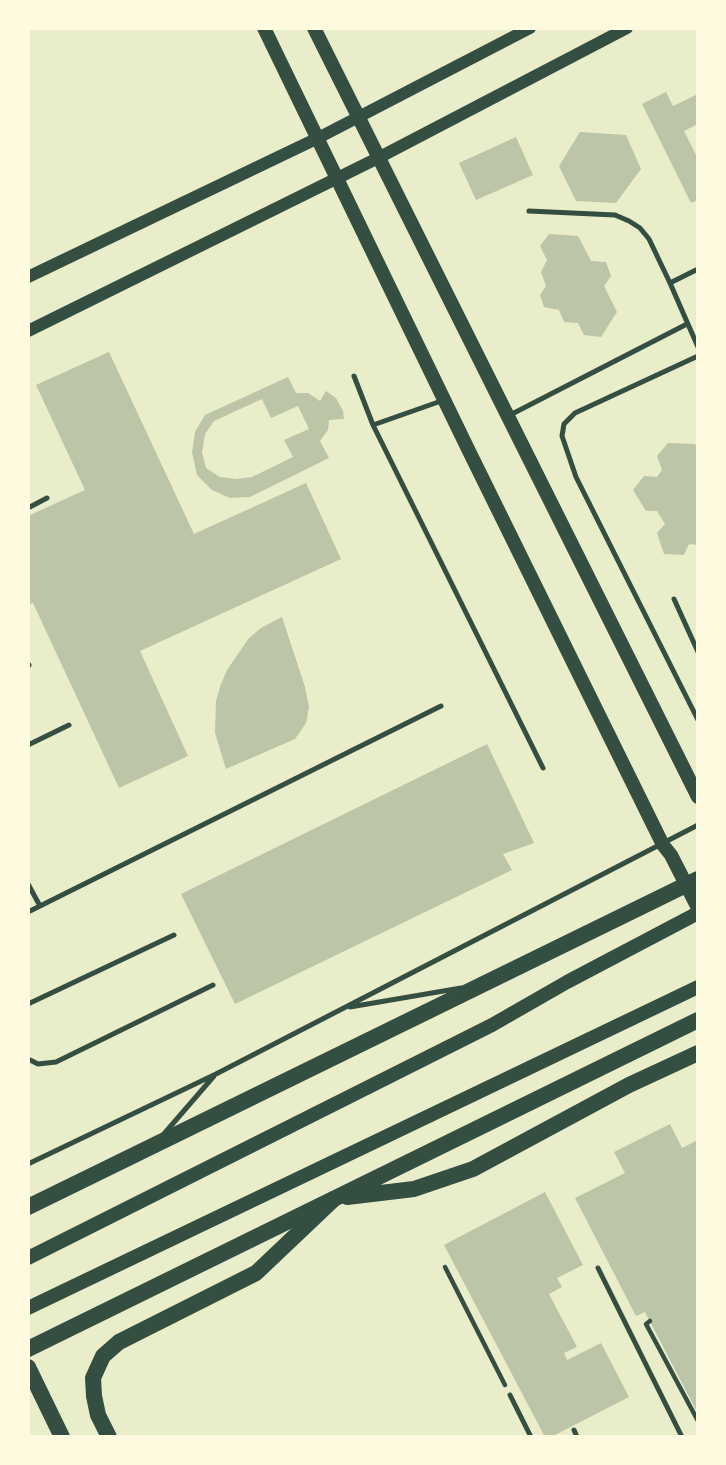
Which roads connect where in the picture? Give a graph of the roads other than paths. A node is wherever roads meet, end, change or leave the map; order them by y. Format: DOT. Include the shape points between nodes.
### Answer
graph roads {
  1 [pos="264,28"];
  2 [pos="314,28"];
  3 [pos="530,28"];
  4 [pos="627,28"];
  5 [pos="359,118"];
  6 [pos="318,138"];
  7 [pos="379,158"];
  8 [pos="337,177"];
  9 [pos="529,211"];
  10 [pos="698,269"];
  11 [pos="28,277"];
  12 [pos="670,283"];
  13 [pos="687,324"];
  14 [pos="28,331"];
  15 [pos="698,347"];
  16 [pos="698,356"];
  17 [pos="354,376"];
  18 [pos="444,400"];
  19 [pos="508,416"];
  20 [pos="373,425"];
  21 [pos="47,498"];
  22 [pos="28,508"];
  23 [pos="674,599"];
  24 [pos="698,652"];
  25 [pos="441,706"];
  26 [pos="698,720"];
  27 [pos="69,725"];
  28 [pos="28,745"];
  29 [pos="543,768"];
  30 [pos="698,789"];
  31 [pos="698,796"];
  32 [pos="698,825"];
  33 [pos="667,850"];
  34 [pos="698,879"];
  35 [pos="28,884"];
  36 [pos="40,906"];
  37 [pos="698,910"];
  38 [pos="28,912"];
  39 [pos="174,935"];
  40 [pos="482,984"];
  41 [pos="213,985"];
  42 [pos="698,987"];
  43 [pos="28,1004"];
  44 [pos="343,1008"];
  45 [pos="698,1020"];
  46 [pos="698,1053"];
  47 [pos="28,1059"];
  48 [pos="216,1074"];
  49 [pos="154,1145"];
  50 [pos="28,1164"];
  51 [pos="334,1199"];
  52 [pos="28,1207"];
  53 [pos="28,1258"];
  54 [pos="597,1268"];
  55 [pos="28,1308"];
  56 [pos="28,1349"];
  57 [pos="29,1369"];
  58 [pos="510,1395"];
  59 [pos="574,1430"];
  60 [pos="62,1437"];
  61 [pos="109,1437"];
  62 [pos="531,1437"];
  63 [pos="577,1437"];
  64 [pos="682,1437"];
  1 -- 6 [label="main road"];
  2 -- 5 [label="main road"];
  3 -- 5 [label="street"];
  4 -- 7 [label="street"];
  5 -- 6 [label="street"];
  5 -- 7 [label="main road"];
  6 -- 8 [label="main road"];
  6 -- 11 [label="street"];
  7 -- 8 [label="street"];
  7 -- 19 [label="main road"];
  8 -- 14 [label="street"];
  8 -- 18 [label="main road"];
  9 -- 12 [label="lane" via="615,215 629,221 649,239"];
  10 -- 12 [label="lane"];
  12 -- 13 [label="lane"];
  13 -- 15 [label="lane"];
  13 -- 19 [label="lane"];
  16 -- 26 [label="lane" via="575,413 564,424 562,436 576,477"];
  17 -- 20 [label="lane"];
  18 -- 20 [label="lane"];
  18 -- 33 [label="main road"];
  19 -- 31 [label="main road"];
  20 -- 29 [label="lane"];
  21 -- 22 [label="lane"];
  23 -- 24 [label="lane"];
  25 -- 36 [label="lane"];
  27 -- 28 [label="lane"];
  30 -- 31 [label="lane"];
  32 -- 33 [label="lane"];
  33 -- 37 [label="main road"];
  33 -- 44 [label="lane" via="575,887"];
  34 -- 40 [label="main road"];
  35 -- 36 [label="lane"];
  36 -- 38 [label="lane"];
  37 -- 53 [label="main road" via="492,1025"];
  39 -- 43 [label="lane"];
  40 -- 44 [label="lane"];
  40 -- 49 [label="main road"];
  41 -- 47 [label="lane" via="56,1062 38,1064"];
  42 -- 55 [label="main road"];
  44 -- 48 [label="lane"];
  45 -- 51 [label="main road"];
  46 -- 51 [label="main road" via="473,1168 414,1189"];
  48 -- 49 [label="lane"];
  48 -- 50 [label="lane"];
  49 -- 52 [label="main road"];
  51 -- 56 [label="main road"];
  51 -- 61 [label="main road" via="256,1273 119,1342 103,1356 93,1378 94,1396"];
  54 -- 64 [label="lane"];
  57 -- 60 [label="main road"];
  58 -- 62 [label="lane"];
  59 -- 63 [label="lane"];
}
